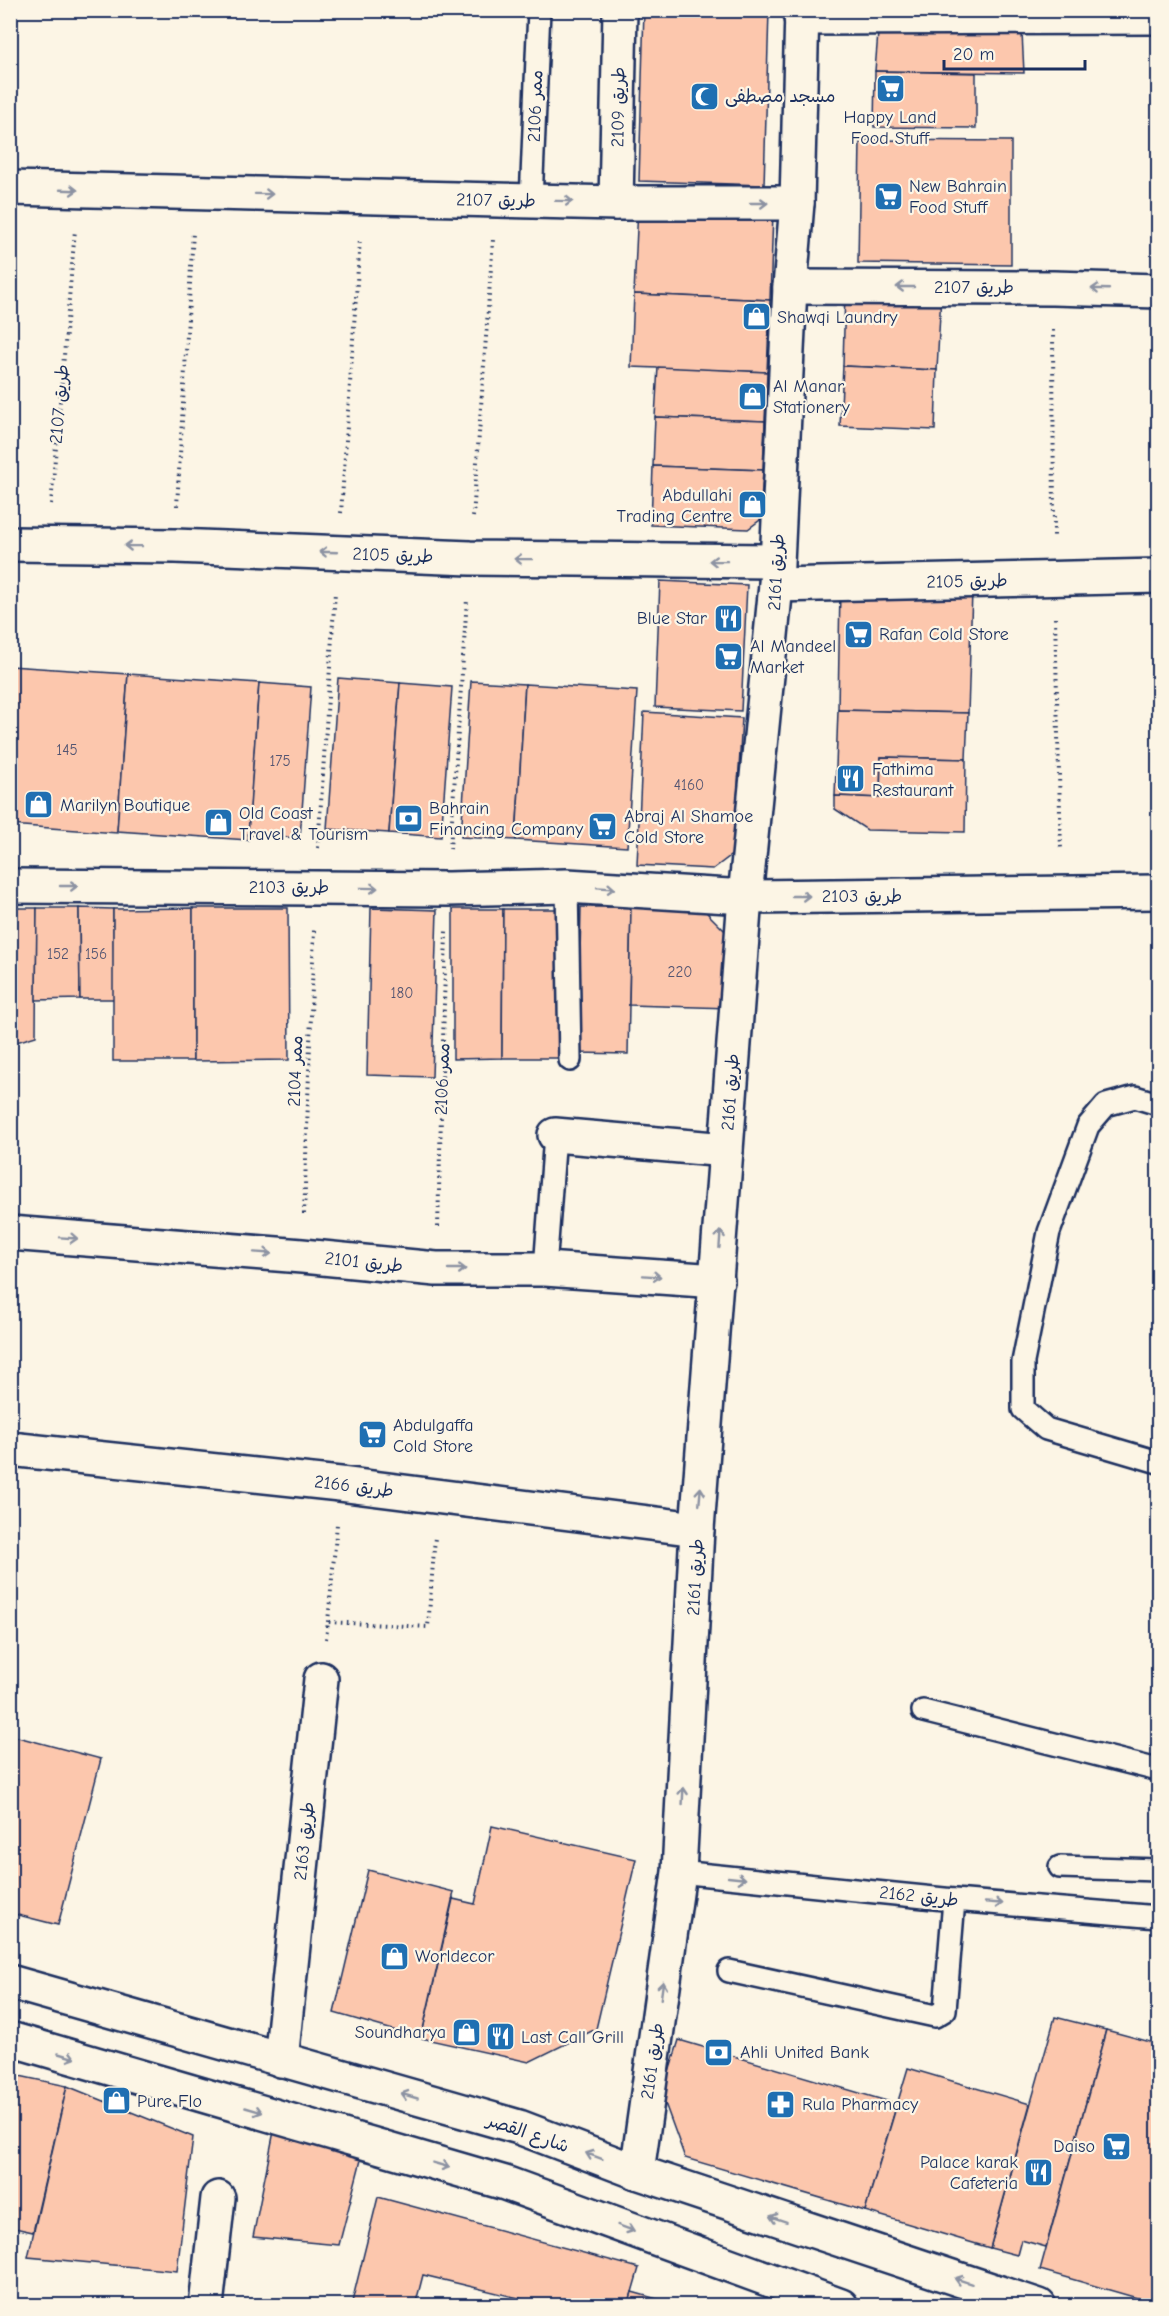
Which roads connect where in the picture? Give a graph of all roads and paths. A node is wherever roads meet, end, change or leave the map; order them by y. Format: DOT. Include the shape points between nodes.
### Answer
graph roads {
  1 [pos="539,10"];
  2 [pos="620,10"];
  3 [pos="802,14"];
  4 [pos="1158,16"];
  5 [pos="10,188"];
  6 [pos="78,191"];
  7 [pos="195,193"];
  8 [pos="531,201"];
  9 [pos="616,203"];
  10 [pos="797,203"];
  11 [pos="790,286"];
  12 [pos="1158,291"];
  13 [pos="10,544"];
  14 [pos="47,545"];
  15 [pos="175,546"];
  16 [pos="776,573"];
  17 [pos="1158,576"];
  18 [pos="10,886"];
  19 [pos="567,886"];
  20 [pos="315,887"];
  21 [pos="448,889"];
  22 [pos="1158,892"];
  23 [pos="745,897"];
  24 [pos="570,1060"];
  25 [pos="1158,1104"];
  26 [pos="555,1135"];
  27 [pos="726,1150"];
  28 [pos="10,1233"];
  29 [pos="302,1256"];
  30 [pos="436,1269"];
  31 [pos="545,1269"];
  32 [pos="717,1281"];
  33 [pos="10,1449"];
  34 [pos="1158,1462"];
  35 [pos="340,1484"];
  36 [pos="438,1497"];
  37 [pos="697,1529"];
  38 [pos="328,1622"];
  39 [pos="321,1678"];
  40 [pos="924,1711"];
  41 [pos="1158,1770"];
  42 [pos="1060,1867"];
  43 [pos="1158,1870"];
  44 [pos="679,1872"];
  45 [pos="954,1900"];
  46 [pos="1158,1917"];
  47 [pos="729,1971"];
  48 [pos="10,1982"];
  49 [pos="10,2040"];
  50 [pos="281,2060"];
  51 [pos="637,2172"];
  52 [pos="218,2198"];
  53 [pos="803,2299"];
  54 [pos="206,2306"];
  55 [pos="841,2306"];
  56 [pos="1039,2306"];
  1 -- 8 [label="lane, ممر 2106"];
  2 -- 9 [label="street, طريق 2109"];
  3 -- 4 [label="street"];
  3 -- 10 [label="street, طريق 2161"];
  5 -- 6 [label="street, طريق 2107, one-way"];
  6 -- 7 [label="street, طريق 2107"];
  6 -- 14 [label="path, طريق 2107"];
  7 -- 8 [label="street, طريق 2107, one-way"];
  7 -- 15 [label="path"];
  8 -- 9 [label="street, طريق 2107, one-way"];
  9 -- 10 [label="street, طريق 2107, one-way"];
  10 -- 11 [label="street, طريق 2161"];
  12 -- 11 [label="street, طريق 2107, one-way"];
  11 -- 16 [label="street, طريق 2161"];
  13 -- 14 [label="street, طريق 2105"];
  15 -- 14 [label="street, طريق 2105, one-way"];
  16 -- 15 [label="street, طريق 2105, one-way"];
  16 -- 17 [label="street, طريق 2105"];
  16 -- 23 [label="street, طريق 2161"];
  18 -- 20 [label="street, طريق 2103, one-way"];
  19 -- 21 [label="street, طريق 2103"];
  19 -- 23 [label="street, طريق 2103, one-way"];
  19 -- 24 [label="lane"];
  20 -- 21 [label="street, طريق 2103, one-way"];
  20 -- 29 [label="path, ممر 2104"];
  21 -- 30 [label="path, ممر 2106"];
  23 -- 22 [label="street, طريق 2103, one-way"];
  23 -- 27 [label="street, طريق 2161"];
  25 -- 34 [label="lane" via="1135,1097 1106,1105 1088,1126 1049,1232 1023,1362 1023,1408 1046,1429"];
  26 -- 27 [label="street"];
  26 -- 31 [label="lane"];
  32 -- 27 [label="street, طريق 2161, one-way"];
  28 -- 29 [label="street, طريق 2101, one-way"];
  29 -- 30 [label="street, طريق 2101"];
  30 -- 31 [label="street, طريق 2101, one-way"];
  31 -- 32 [label="street, طريق 2101, one-way"];
  37 -- 32 [label="street, طريق 2161, one-way"];
  33 -- 35 [label="street, طريق 2166"];
  35 -- 36 [label="street, طريق 2166"];
  35 -- 38 [label="path"];
  36 -- 37 [label="street, طريق 2166"];
  36 -- 38 [label="path" via="428,1627"];
  44 -- 37 [label="street, طريق 2161, one-way"];
  38 -- 39 [label="path"];
  39 -- 50 [label="street, طريق 2163"];
  40 -- 41 [label="lane"];
  42 -- 43 [label="lane"];
  44 -- 45 [label="lane, طريق 2162, one-way"];
  51 -- 44 [label="street, طريق 2161, one-way"];
  45 -- 46 [label="lane, طريق 2162, one-way"];
  45 -- 47 [label="lane" via="945,2010 935,2016"];
  48 -- 50 [label="street, شارع القصر"];
  49 -- 53 [label="street, one-way" via="505,2183"];
  51 -- 50 [label="street, شارع القصر, one-way" via="519,2127"];
  56 -- 51 [label="street, شارع القصر, one-way"];
  52 -- 54 [label="street"];
  53 -- 55 [label="street"];
}
